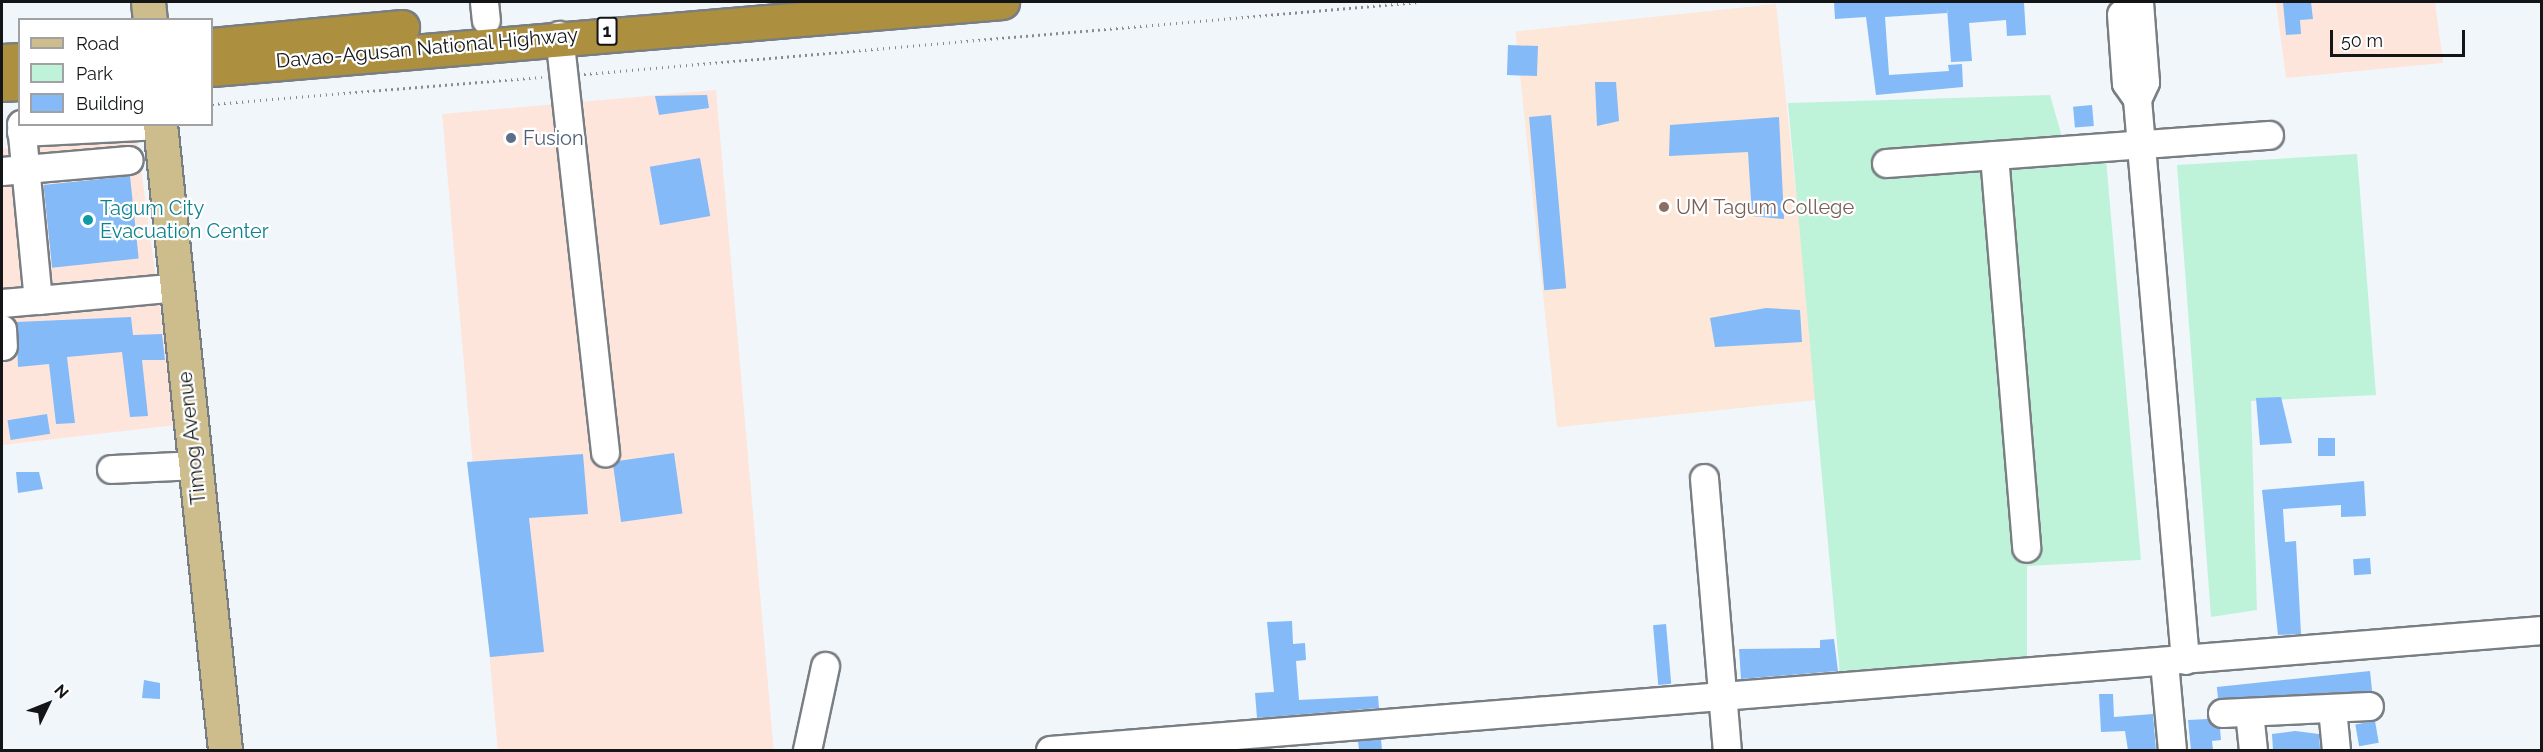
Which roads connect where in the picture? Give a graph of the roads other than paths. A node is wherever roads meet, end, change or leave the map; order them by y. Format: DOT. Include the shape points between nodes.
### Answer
graph roads {
  1 [pos="148,2"];
  2 [pos="706,2"];
  3 [pos="1002,2"];
  4 [pos="2121,2"];
  5 [pos="2139,2"];
  6 [pos="150,18"];
  7 [pos="486,21"];
  8 [pos="559,35"];
  9 [pos="213,45"];
  10 [pos="2133,53"];
  11 [pos="213,69"];
  12 [pos="15,89"];
  13 [pos="160,126"];
  14 [pos="2269,135"];
  15 [pos="2141,144"];
  16 [pos="1994,155"];
  17 [pos="129,160"];
  18 [pos="1886,163"];
  19 [pos="13,170"];
  20 [pos="177,287"];
  21 [pos="38,300"];
  22 [pos="2,303"];
  23 [pos="605,452"];
  24 [pos="195,465"];
  25 [pos="111,469"];
  26 [pos="1704,478"];
  27 [pos="2026,548"];
  28 [pos="2541,630"];
  29 [pos="2175,661"];
  30 [pos="825,666"];
  31 [pos="1723,693"];
  32 [pos="2369,706"];
  33 [pos="2332,708"];
  34 [pos="2249,712"];
  35 [pos="2222,713"];
  36 [pos="1344,740"];
  37 [pos="225,750"];
  38 [pos="807,750"];
  39 [pos="1050,750"];
  40 [pos="1726,750"];
  41 [pos="2172,750"];
  42 [pos="2253,750"];
  43 [pos="2336,750"];
  1 -- 6 [label="main road"];
  2 -- 7 [label="highway, Davao-Agusan National Highway / 1"];
  3 -- 8 [label="highway, Davao-Agusan National Highway / 1"];
  4 -- 10 [label="street"];
  5 -- 10 [label="street"];
  7 -- 8 [label="highway, Davao-Agusan National Highway / 1"];
  7 -- 9 [label="highway, Davao-Agusan National Highway / 1"];
  7 -- 11 [label="highway, Davao-Agusan National Highway / 1"];
  8 -- 23 [label="street"];
  10 -- 15 [label="street" via="2145,82 2137,99"];
  12 -- 19 [label="street"];
  13 -- 20 [label="main road, Timog Avenue"];
  14 -- 15 [label="street"];
  15 -- 16 [label="street"];
  15 -- 29 [label="street"];
  16 -- 18 [label="street"];
  16 -- 27 [label="street"];
  17 -- 19 [label="street"];
  19 -- 21 [label="street"];
  20 -- 21 [label="street"];
  20 -- 24 [label="main road, Timog Avenue"];
  21 -- 22 [label="street"];
  24 -- 25 [label="street"];
  24 -- 37 [label="main road, Timog Avenue"];
  26 -- 31 [label="street"];
  28 -- 29 [label="street"];
  29 -- 31 [label="street"];
  29 -- 41 [label="street"];
  30 -- 38 [label="street"];
  31 -- 36 [label="street"];
  31 -- 40 [label="street"];
  32 -- 33 [label="street"];
  33 -- 34 [label="street"];
  33 -- 43 [label="street"];
  34 -- 35 [label="street"];
  34 -- 42 [label="street"];
  36 -- 39 [label="street"];
}
